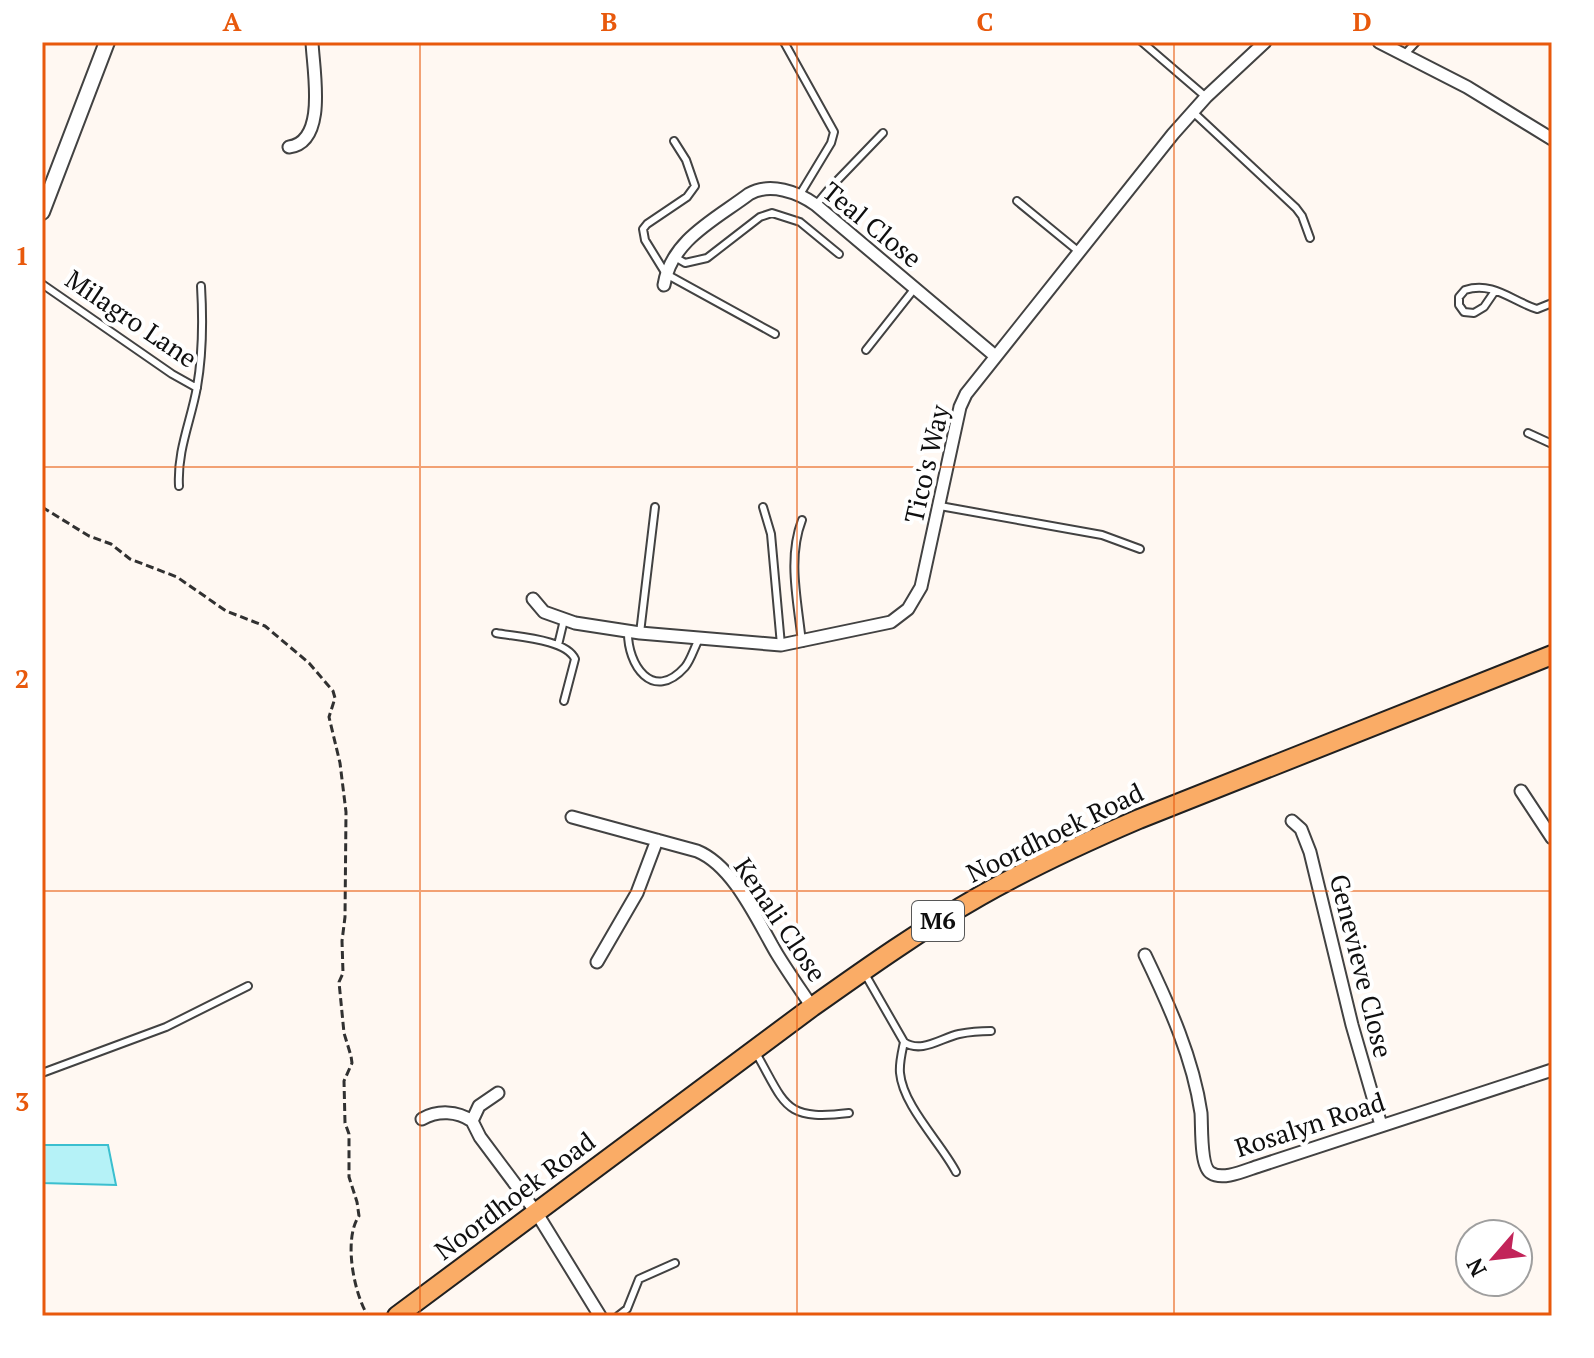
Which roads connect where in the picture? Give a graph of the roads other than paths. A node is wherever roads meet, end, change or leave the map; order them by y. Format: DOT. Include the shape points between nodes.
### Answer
graph roads {
  1 [pos="107,42"];
  2 [pos="312,42"];
  3 [pos="784,42"];
  4 [pos="1142,42"];
  5 [pos="1265,42"];
  6 [pos="1379,42"];
  7 [pos="1416,42"];
  8 [pos="1394,45"];
  9 [pos="1404,55"];
  10 [pos="1206,97"];
  11 [pos="1193,112"];
  12 [pos="883,133"];
  13 [pos="1552,139"];
  14 [pos="674,141"];
  15 [pos="289,147"];
  16 [pos="799,196"];
  17 [pos="1017,201"];
  18 [pos="816,205"];
  19 [pos="42,212"];
  20 [pos="1310,238"];
  21 [pos="1078,251"];
  22 [pos="839,254"];
  23 [pos="673,256"];
  24 [pos="665,279"];
  25 [pos="42,284"];
  26 [pos="201,286"];
  27 [pos="915,288"];
  28 [pos="1495,291"];
  29 [pos="1552,303"];
  30 [pos="775,334"];
  31 [pos="866,350"];
  32 [pos="994,355"];
  33 [pos="197,388"];
  34 [pos="1528,433"];
  35 [pos="1552,444"];
  36 [pos="179,486"];
  37 [pos="940,506"];
  38 [pos="655,507"];
  39 [pos="763,507"];
  40 [pos="802,520"];
  41 [pos="1140,549"];
  42 [pos="533,599"];
  43 [pos="564,620"];
  44 [pos="634,632"];
  45 [pos="496,633"];
  46 [pos="699,639"];
  47 [pos="802,643"];
  48 [pos="558,645"];
  49 [pos="781,645"];
  50 [pos="1552,655"];
  51 [pos="564,701"];
  52 [pos="1521,791"];
  53 [pos="572,817"];
  54 [pos="1292,821"];
  55 [pos="1552,838"];
  56 [pos="657,840"];
  57 [pos="1145,955"];
  58 [pos="597,962"];
  59 [pos="863,971"];
  60 [pos="248,986"];
  61 [pos="812,1007"];
  62 [pos="991,1031"];
  63 [pos="904,1042"];
  64 [pos="754,1050"];
  65 [pos="1552,1070"];
  66 [pos="42,1073"];
  67 [pos="498,1093"];
  68 [pos="849,1113"];
  69 [pos="422,1119"];
  70 [pos="472,1121"];
  71 [pos="1381,1125"];
  72 [pos="956,1172"];
  73 [pos="536,1212"];
  74 [pos="675,1263"];
  75 [pos="397,1316"];
  76 [pos="600,1316"];
  77 [pos="618,1316"];
  1 -- 19 [label="street"];
  2 -- 15 [label="street" via="313,127 303,142"];
  3 -- 16 [label="lane" via="834,132"];
  4 -- 10 [label="lane"];
  5 -- 10 [label="street, Tico's Way"];
  6 -- 8 [label="street"];
  7 -- 9 [label="lane"];
  8 -- 9 [label="street"];
  9 -- 13 [label="street"];
  10 -- 11 [label="street, Tico's Way"];
  11 -- 20 [label="lane" via="1296,208"];
  11 -- 21 [label="street, Tico's Way"];
  12 -- 18 [label="lane"];
  14 -- 24 [label="lane" via="695,186 643,229"];
  16 -- 18 [label="street, Teal Close"];
  16 -- 23 [label="street, Teal Close" via="758,189 683,243"];
  17 -- 21 [label="lane"];
  18 -- 27 [label="street, Teal Close"];
  21 -- 32 [label="street, Tico's Way"];
  22 -- 23 [label="lane" via="800,222 772,213 707,258 685,263"];
  23 -- 24 [label="street, Teal Close"];
  24 -- 30 [label="lane"];
  25 -- 33 [label="lane, Milagro Lane"];
  26 -- 33 [label="lane, Milagro Lane"];
  27 -- 31 [label="lane"];
  27 -- 32 [label="street, Teal Close"];
  28 -- 28 [label="lane" via="1474,313 1459,305 1465,290"];
  28 -- 29 [label="lane" via="1534,308"];
  32 -- 37 [label="street, Tico's Way" via="960,407"];
  33 -- 36 [label="lane, Milagro Lane" via="180,451"];
  34 -- 35 [label="lane"];
  37 -- 41 [label="lane" via="1102,535"];
  37 -- 47 [label="street, Tico's Way" via="921,587 908,609 891,622"];
  38 -- 44 [label="lane"];
  39 -- 49 [label="lane" via="771,534"];
  40 -- 47 [label="lane" via="793,562"];
  42 -- 43 [label="street, Tico's Way" via="544,612"];
  43 -- 44 [label="street, Tico's Way"];
  43 -- 48 [label="lane"];
  44 -- 46 [label="street, Tico's Way"];
  44 -- 46 [label="lane" via="630,657 653,681 682,670"];
  45 -- 48 [label="lane"];
  46 -- 49 [label="street, Tico's Way"];
  47 -- 49 [label="street, Tico's Way"];
  48 -- 51 [label="lane" via="575,659"];
  50 -- 59 [label="main road, Noordhoek Road / M6" via="1076,846 979,896"];
  52 -- 55 [label="street"];
  53 -- 56 [label="street, Kenali Close"];
  54 -- 71 [label="street, Genevieve Close" via="1310,852"];
  56 -- 58 [label="street" via="637,893"];
  56 -- 61 [label="street, Kenali Close" via="705,854 721,867"];
  57 -- 71 [label="street, Rosalyn Road" via="1190,1065 1204,1164 1211,1173 1226,1175 1259,1166"];
  59 -- 61 [label="main road, Noordhoek Road / M6"];
  59 -- 63 [label="lane"];
  60 -- 66 [label="lane" via="166,1027"];
  61 -- 64 [label="main road, Noordhoek Road / M6"];
  62 -- 63 [label="lane" via="919,1047"];
  63 -- 72 [label="lane" via="902,1082"];
  64 -- 68 [label="lane" via="791,1109 805,1115"];
  64 -- 73 [label="main road, Noordhoek Road / M6"];
  65 -- 71 [label="street, Rosalyn Road"];
  67 -- 70 [label="street" via="479,1106"];
  69 -- 70 [label="street" via="441,1112"];
  70 -- 73 [label="street"];
  73 -- 75 [label="main road, Noordhoek Road / M6"];
  73 -- 76 [label="street"];
  74 -- 77 [label="lane" via="639,1279 627,1309"];
}
